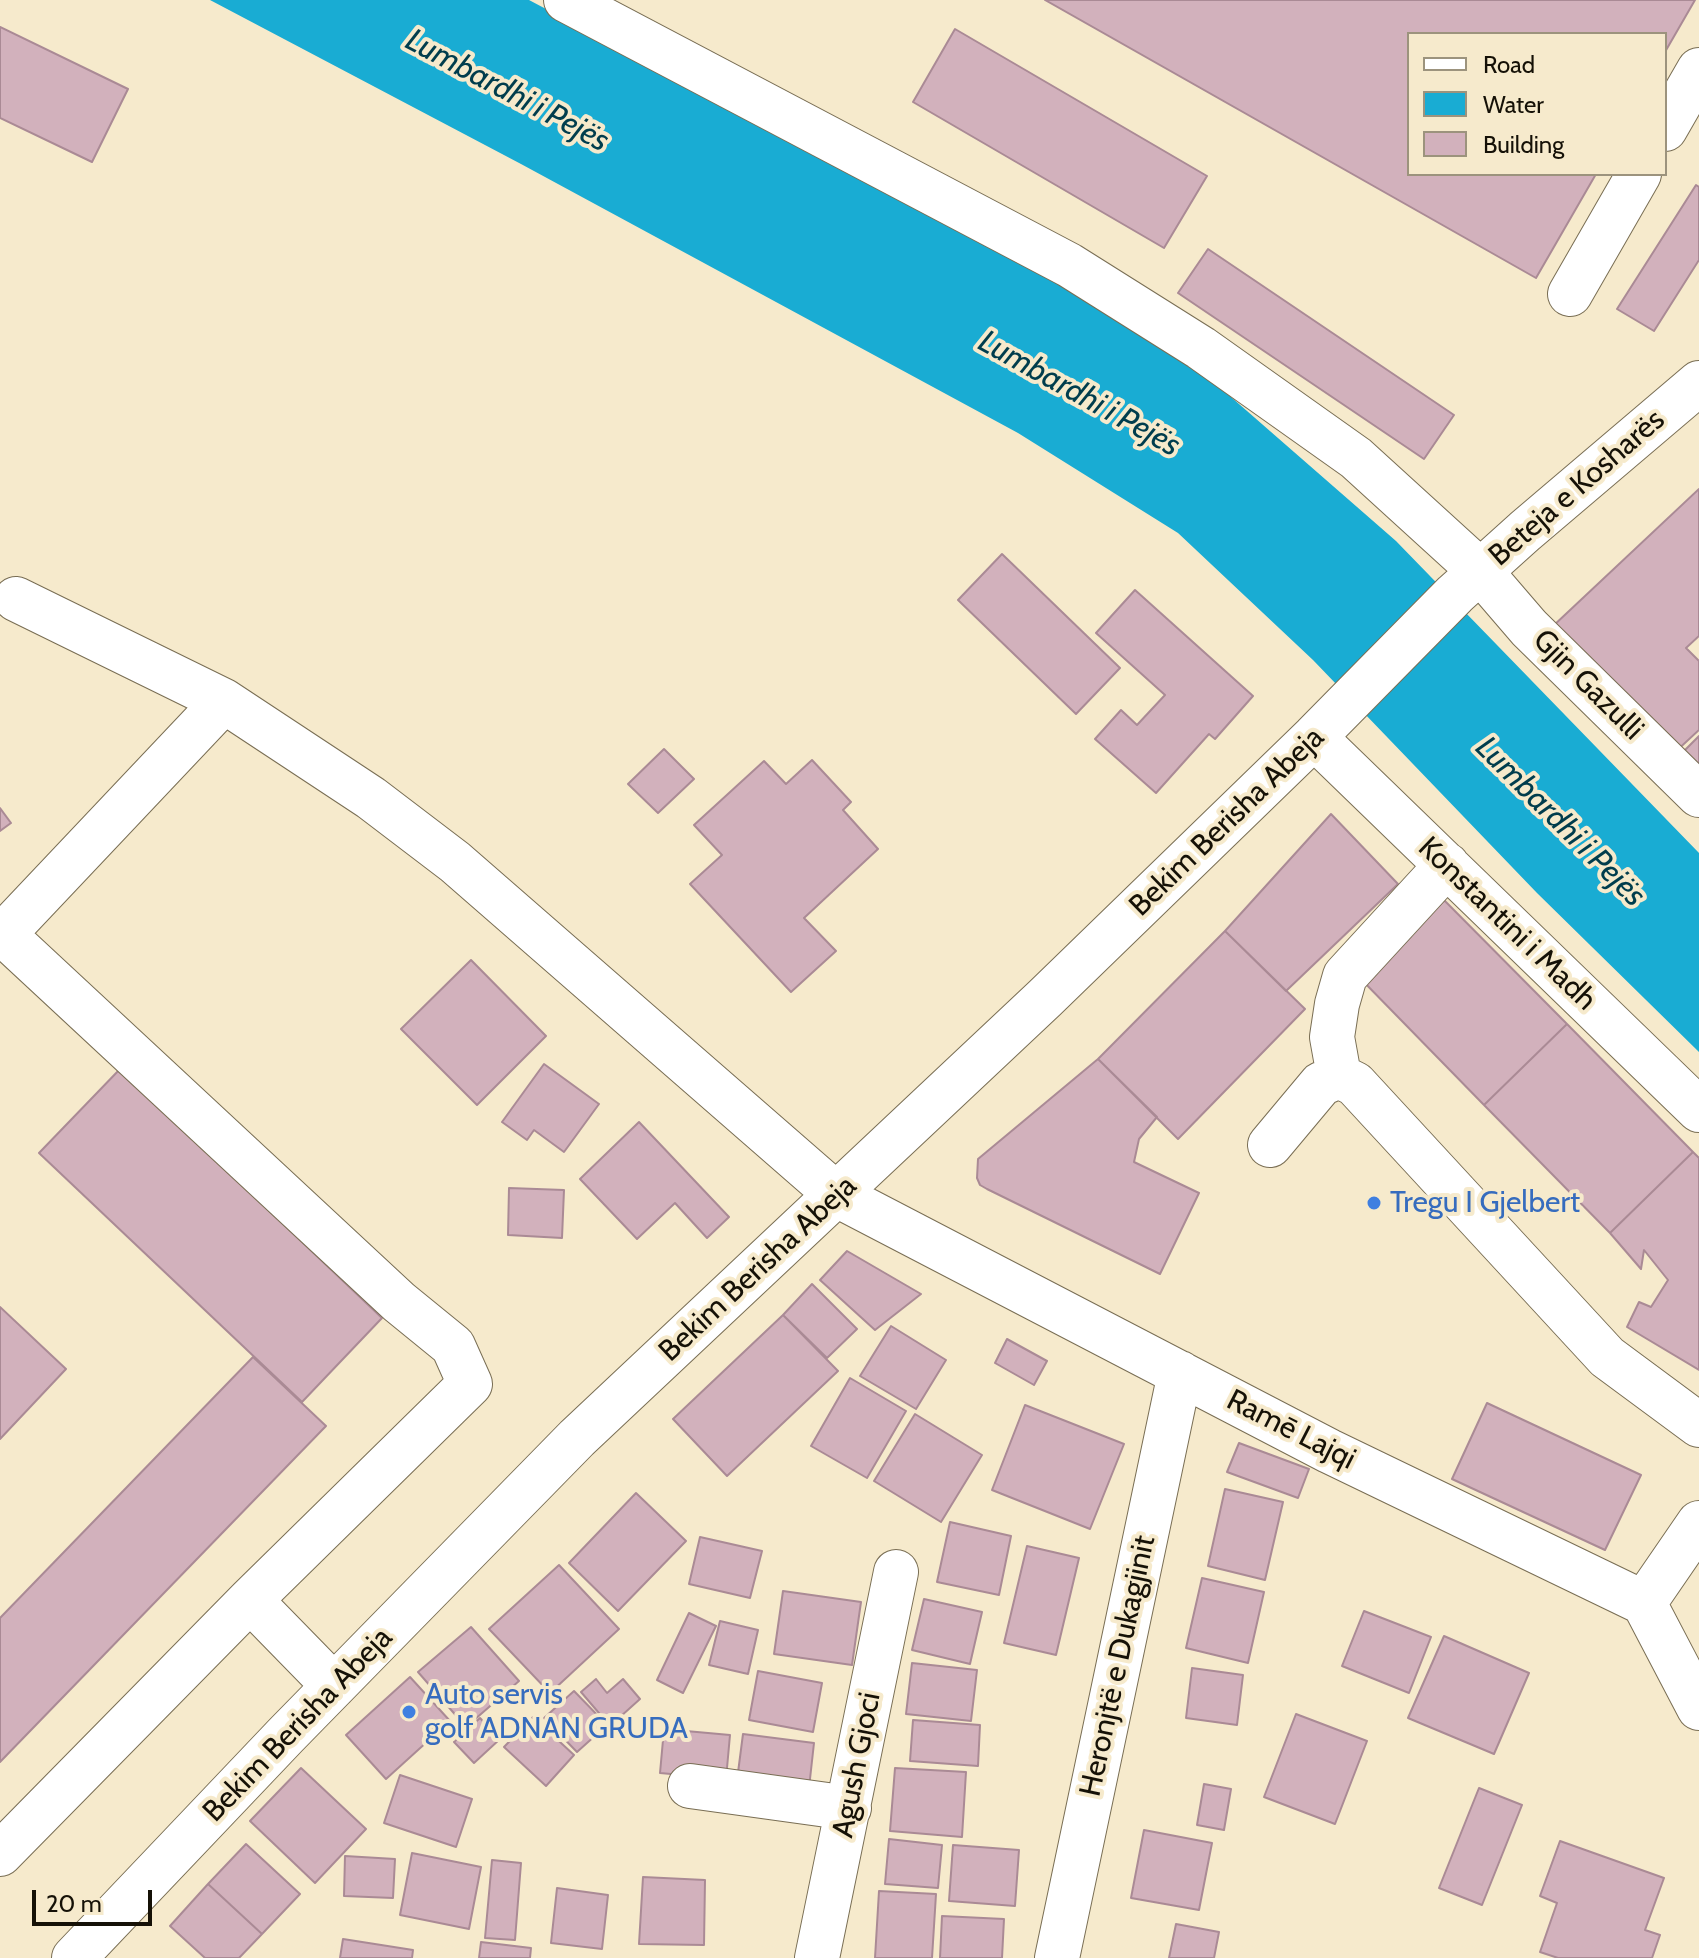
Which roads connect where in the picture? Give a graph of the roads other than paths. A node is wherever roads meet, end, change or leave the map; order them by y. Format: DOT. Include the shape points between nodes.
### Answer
graph roads {
  1 [pos="585,4"];
  2 [pos="1699,70"];
  3 [pos="1667,126"];
  4 [pos="1638,176"];
  5 [pos="1570,294"];
  6 [pos="1699,383"];
  7 [pos="1468,582"];
  8 [pos="16,599"];
  9 [pos="224,701"];
  10 [pos="1314,737"];
  11 [pos="1699,795"];
  12 [pos="1447,865"];
  13 [pos="1,935"];
  14 [pos="1339,1076"];
  15 [pos="1699,1110"];
  16 [pos="1270,1145"];
  17 [pos="837,1195"];
  18 [pos="1180,1373"];
  19 [pos="1699,1425"];
  20 [pos="1699,1523"];
  21 [pos="896,1572"];
  22 [pos="250,1600"];
  23 [pos="1644,1603"];
  24 [pos="334,1686"];
  25 [pos="1699,1708"];
  26 [pos="690,1786"];
  27 [pos="849,1808"];
  28 [pos="0,1854"];
  29 [pos="74,1958"];
  30 [pos="817,1958"];
  31 [pos="1057,1958"];
  1 -- 7 [label="street, Gjin Gazulli" via="1069,265 1201,348 1356,458"];
  2 -- 3 [label="street"];
  4 -- 5 [label="street"];
  6 -- 7 [label="street, Beteja e Kosharës"];
  7 -- 10 [label="street, Bekim Berisha Abeja"];
  7 -- 11 [label="street, Gjin Gazulli" via="1529,628"];
  8 -- 9 [label="street, Ramē Lajqi"];
  9 -- 13 [label="street"];
  9 -- 17 [label="street, Ramē Lajqi" via="371,798 455,862"];
  10 -- 12 [label="street, Konstantini i Madh"];
  10 -- 17 [label="street, Bekim Berisha Abeja"];
  12 -- 14 [label="street" via="1345,976 1332,1037"];
  12 -- 15 [label="street, Konstantini i Madh"];
  13 -- 22 [label="street" via="453,1346 470,1384"];
  14 -- 16 [label="street" via="1321,1084"];
  14 -- 19 [label="street" via="1355,1084 1607,1357"];
  17 -- 18 [label="street, Ramē Lajqi"];
  17 -- 24 [label="street, Bekim Berisha Abeja" via="577,1438"];
  18 -- 23 [label="street, Ramē Lajqi"];
  18 -- 31 [label="street, Heronjtë e Dukagjinit"];
  20 -- 23 [label="street"];
  21 -- 27 [label="street, Agush Gjoci"];
  22 -- 24 [label="street"];
  22 -- 28 [label="street"];
  23 -- 25 [label="street"];
  24 -- 29 [label="street, Bekim Berisha Abeja"];
  26 -- 27 [label="street"];
  27 -- 30 [label="street, Agush Gjoci"];
}
